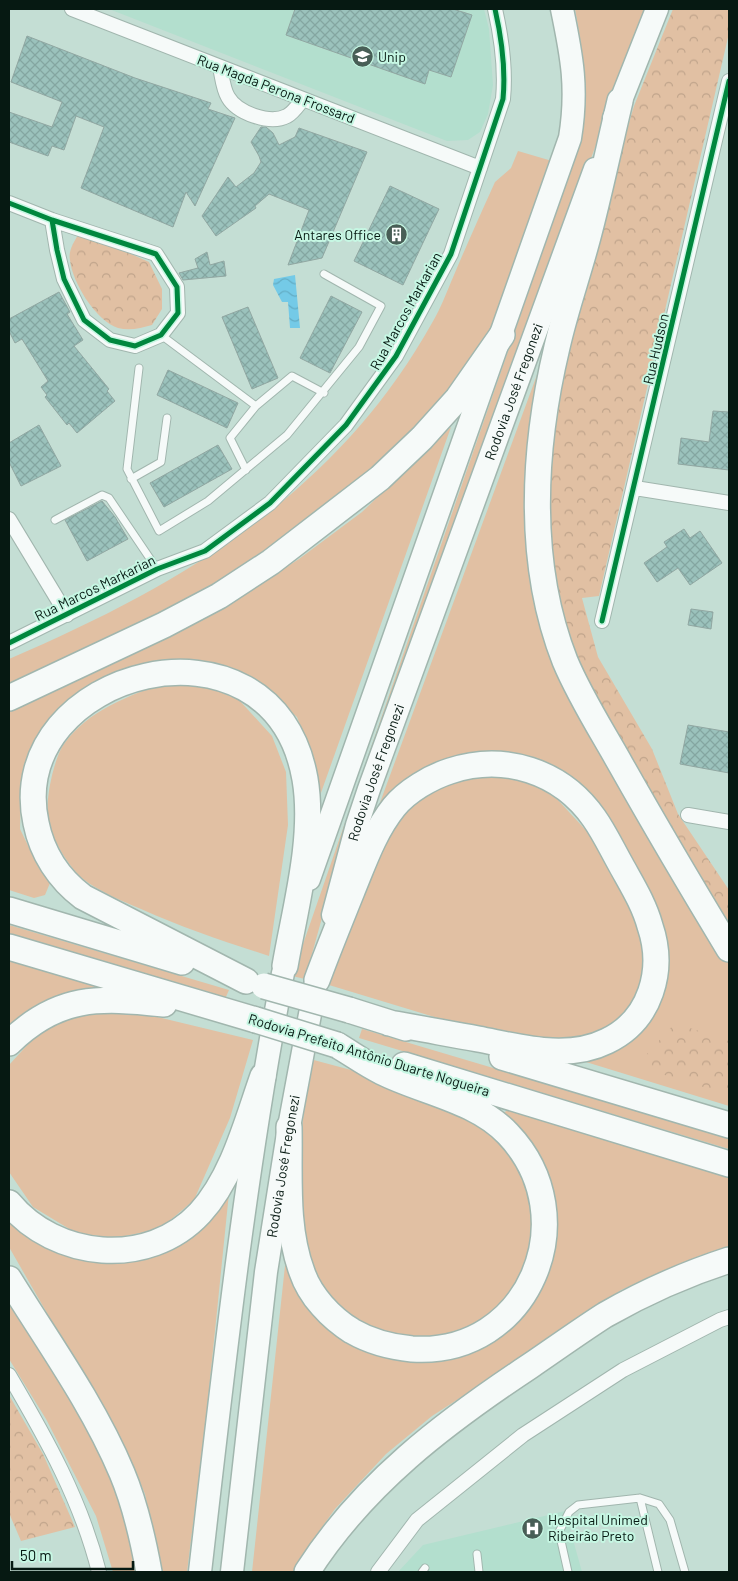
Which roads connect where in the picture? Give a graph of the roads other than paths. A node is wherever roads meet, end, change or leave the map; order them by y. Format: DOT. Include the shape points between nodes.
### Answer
graph roads {
  1 [pos="72,9"];
  2 [pos="495,9"];
  3 [pos="562,9"];
  4 [pos="657,9"];
  5 [pos="220,67"];
  6 [pos="729,81"];
  7 [pos="303,99"];
  8 [pos="620,100"];
  9 [pos="480,168"];
  10 [pos="9,203"];
  11 [pos="52,220"];
  12 [pos="324,274"];
  13 [pos="502,335"];
  14 [pos="161,336"];
  15 [pos="139,368"];
  16 [pos="324,393"];
  17 [pos="256,406"];
  18 [pos="167,418"];
  19 [pos="246,470"];
  20 [pos="131,479"];
  21 [pos="635,488"];
  22 [pos="729,503"];
  23 [pos="9,520"];
  24 [pos="55,520"];
  25 [pos="157,569"];
  26 [pos="67,615"];
  27 [pos="602,621"];
  28 [pos="9,643"];
  29 [pos="9,698"];
  30 [pos="688,815"];
  31 [pos="729,822"];
  32 [pos="9,910"];
  33 [pos="9,947"];
  34 [pos="729,949"];
  35 [pos="285,966"];
  36 [pos="317,980"];
  37 [pos="255,984"];
  38 [pos="229,1012"];
  39 [pos="390,1023"];
  40 [pos="9,1043"];
  41 [pos="337,1045"];
  42 [pos="263,1076"];
  43 [pos="729,1126"];
  44 [pos="289,1127"];
  45 [pos="729,1164"];
  46 [pos="9,1202"];
  47 [pos="729,1260"];
  48 [pos="9,1279"];
  49 [pos="729,1317"];
  50 [pos="9,1375"];
  51 [pos="640,1498"];
  52 [pos="477,1554"];
  53 [pos="99,1572"];
  54 [pos="148,1572"];
  55 [pos="200,1572"];
  56 [pos="232,1572"];
  57 [pos="307,1572"];
  58 [pos="378,1572"];
  59 [pos="480,1572"];
  60 [pos="568,1572"];
  61 [pos="658,1572"];
  62 [pos="684,1572"];
  1 -- 5 [label="street, Rua Magda Perona Frossard"];
  2 -- 9 [label="street, Rua Marcos Markarian" via="502,42 504,92"];
  3 -- 13 [label="highway" via="575,87 570,138"];
  4 -- 8 [label="highway, Rodovia José Fregonezi"];
  5 -- 7 [label="street, Rua Magda Perona Frossard"];
  5 -- 7 [label="street" via="226,96 249,114 271,119 287,116"];
  6 -- 21 [label="street, Rua Hudson"];
  7 -- 9 [label="street, Rua Magda Perona Frossard"];
  8 -- 34 [label="highway" via="545,405 538,545 551,616 565,660 582,696"];
  8 -- 36 [label="highway, Rodovia José Fregonezi" via="369,789"];
  9 -- 25 [label="street, Rua Marcos Markarian" via="451,254 396,356 346,425 270,502 204,551"];
  10 -- 11 [label="street"];
  11 -- 14 [label="street" via="64,280 84,320 110,340 135,346"];
  11 -- 14 [label="street" via="156,254 177,287 178,313"];
  12 -- 16 [label="lane" via="381,306 359,347"];
  13 -- 29 [label="highway" via="458,398 422,438 380,478 272,562 219,596 164,625"];
  13 -- 35 [label="highway" via="313,864"];
  14 -- 17 [label="lane"];
  15 -- 20 [label="lane" via="127,468"];
  16 -- 17 [label="lane" via="292,376"];
  16 -- 19 [label="lane" via="287,435"];
  17 -- 19 [label="lane" via="230,438"];
  18 -- 20 [label="lane" via="161,462"];
  19 -- 20 [label="lane" via="208,501 159,531"];
  21 -- 22 [label="street"];
  21 -- 27 [label="street, Rua Hudson"];
  23 -- 26 [label="street"];
  24 -- 25 [label="lane" via="102,495 106,496"];
  25 -- 26 [label="street, Rua Marcos Markarian"];
  26 -- 28 [label="street, Rua Marcos Markarian"];
  30 -- 31 [label="street"];
  32 -- 37 [label="highway"];
  33 -- 38 [label="highway, Rodovia Prefeito Antônio Duarte Nogueira"];
  35 -- 37 [label="highway" via="306,844 308,808 303,767 287,730 259,697 217,676 168,671 105,690 76,709 47,746 33,790 34,815 41,841 59,874 83,898"];
  35 -- 42 [label="highway"];
  36 -- 39 [label="highway" via="376,832 395,805 407,795 446,772 486,763 512,764 529,769 567,789 600,827 638,896 651,927 656,955 654,981 647,1002 635,1021 601,1044 560,1051 526,1048"];
  36 -- 44 [label="highway, Rodovia José Fregonezi"];
  37 -- 39 [label="highway, bridge"];
  38 -- 40 [label="highway" via="127,1001 80,1002 46,1014"];
  38 -- 41 [label="highway, Rodovia Prefeito Antônio Duarte Nogueira, bridge"];
  39 -- 43 [label="highway"];
  41 -- 44 [label="highway" via="382,1072 462,1105 495,1123 518,1146 539,1183 546,1226 538,1266 523,1295 503,1318 477,1336 453,1346 433,1349 383,1345 364,1338 339,1322 318,1301 302,1274 296,1252 290,1191"];
  41 -- 45 [label="highway, Rodovia Prefeito Antônio Duarte Nogueira"];
  42 -- 46 [label="highway" via="244,1130 216,1191 191,1221 159,1241 121,1250 86,1250 44,1232 19,1214"];
  42 -- 55 [label="highway" via="228,1323"];
  44 -- 56 [label="highway, Rodovia José Fregonezi" via="266,1272"];
  47 -- 57 [label="highway" via="650,1291 605,1316 454,1418 383,1478 336,1530"];
  48 -- 54 [label="highway" via="112,1451 135,1510"];
  49 -- 58 [label="street" via="623,1370 523,1435 417,1520"];
  50 -- 53 [label="street" via="60,1465 81,1515"];
  51 -- 60 [label="lane" via="578,1505 569,1512 560,1532"];
  51 -- 61 [label="lane"];
  51 -- 62 [label="lane" via="659,1504 670,1520"];
  52 -- 59 [label="lane"];
}
